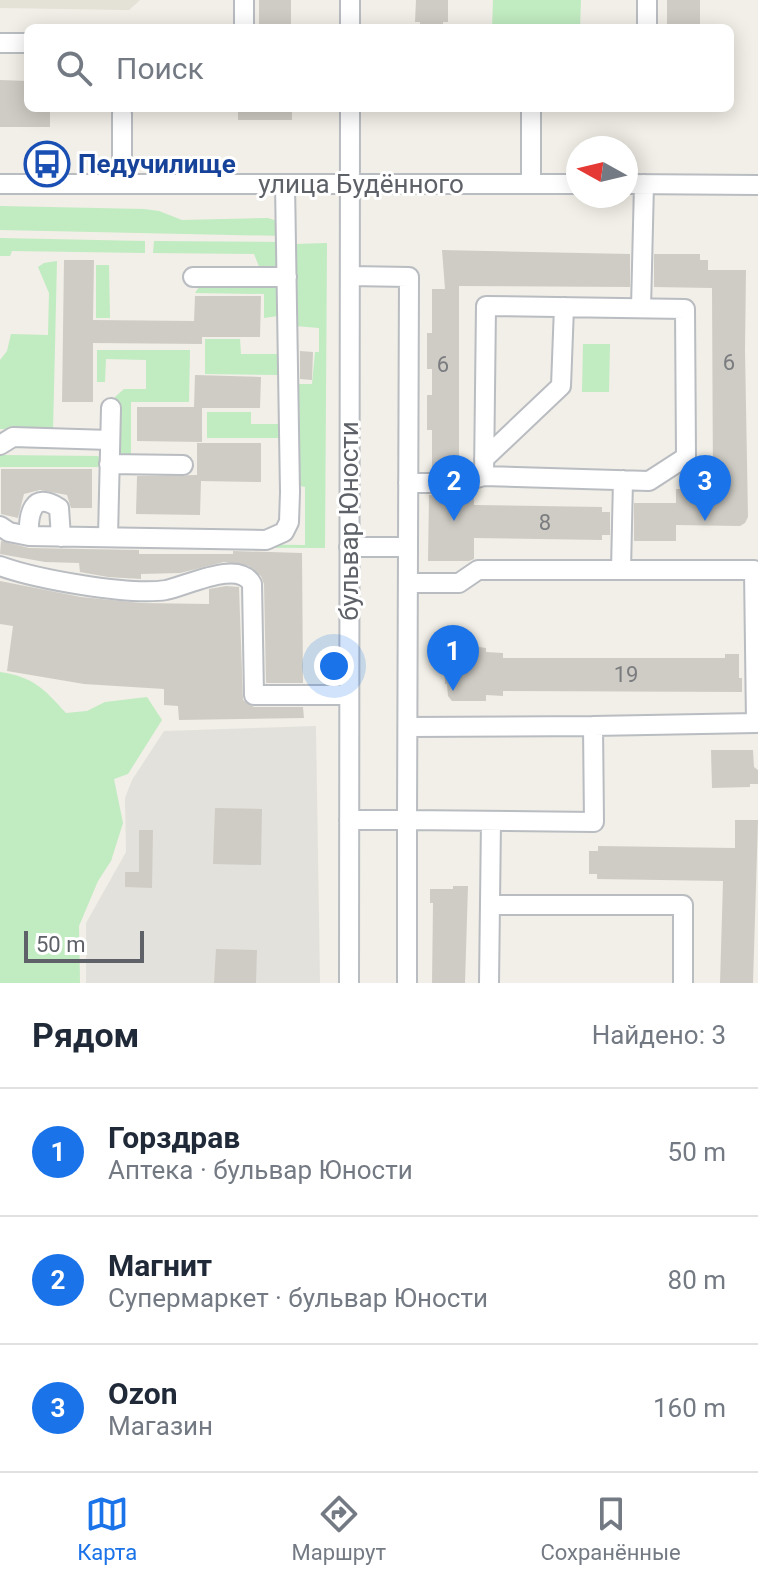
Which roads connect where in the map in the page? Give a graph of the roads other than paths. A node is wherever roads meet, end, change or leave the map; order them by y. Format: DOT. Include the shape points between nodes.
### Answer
graph roads {
  1 [pos="244,0"];
  2 [pos="350,0"];
  3 [pos="647,0"];
  4 [pos="244,24"];
  5 [pos="350,24"];
  6 [pos="647,24"];
  7 [pos="0,43"];
  8 [pos="24,43"];
  9 [pos="350,112"];
  10 [pos="531,112"];
  11 [pos="122,114"];
  12 [pos="0,184"];
  13 [pos="122,184"];
  14 [pos="285,184"];
  15 [pos="350,184"];
  16 [pos="531,184"];
  17 [pos="566,184"];
  18 [pos="638,184"];
  19 [pos="758,185"];
  20 [pos="636,208"];
  21 [pos="350,276"];
  22 [pos="193,277"];
  23 [pos="287,277"];
  24 [pos="564,307"];
  25 [pos="641,308"];
  26 [pos="111,408"];
  27 [pos="110,440"];
  28 [pos="0,445"];
  29 [pos="109,464"];
  30 [pos="183,465"];
  31 [pos="484,468"];
  32 [pos="623,480"];
  33 [pos="408,483"];
  34 [pos="0,526"];
  35 [pos="29,536"];
  36 [pos="61,537"];
  37 [pos="108,537"];
  38 [pos="349,547"];
  39 [pos="408,547"];
  40 [pos="0,566"];
  41 [pos="621,570"];
  42 [pos="408,583"];
  43 [pos="349,695"];
  44 [pos="593,726"];
  45 [pos="408,727"];
  46 [pos="349,820"];
  47 [pos="407,820"];
  48 [pos="491,821"];
  49 [pos="490,905"];
  50 [pos="349,983"];
  51 [pos="407,983"];
  52 [pos="489,983"];
  53 [pos="683,983"];
  1 -- 4 [label="street"];
  2 -- 5 [label="street"];
  3 -- 6 [label="street"];
  7 -- 8 [label="street"];
  9 -- 15 [label="street, бульвар Юности"];
  10 -- 16 [label="street"];
  11 -- 13 [label="street"];
  12 -- 13 [label="street, улица Будённого"];
  13 -- 14 [label="street, улица Будённого"];
  14 -- 15 [label="street, улица Будённого"];
  14 -- 23 [label="street"];
  15 -- 16 [label="street, улица Будённого"];
  15 -- 21 [label="street, бульвар Юности"];
  16 -- 17 [label="street, улица Будённого"];
  18 -- 19 [label="street"];
  20 -- 25 [label="street"];
  21 -- 33 [label="street" via="409,277"];
  21 -- 38 [label="street, бульвар Юности"];
  22 -- 23 [label="street"];
  23 -- 37 [label="street" via="290,492 284,532 266,540"];
  24 -- 25 [label="street"];
  24 -- 31 [label="street" via="561,386"];
  24 -- 31 [label="street" via="486,306"];
  25 -- 32 [label="street" via="685,309 686,457 649,481"];
  26 -- 27 [label="street"];
  27 -- 28 [label="street" via="13,437"];
  27 -- 29 [label="street"];
  29 -- 30 [label="street"];
  29 -- 37 [label="street"];
  31 -- 32 [label="street"];
  31 -- 33 [label="street" via="459,483"];
  32 -- 41 [label="street"];
  33 -- 39 [label="street"];
  34 -- 35 [label="street"];
  35 -- 36 [label="street"];
  35 -- 36 [label="street" via="31,508 51,503 59,508"];
  36 -- 37 [label="street"];
  38 -- 39 [label="street"];
  38 -- 43 [label="street, бульвар Юности"];
  39 -- 42 [label="street"];
  40 -- 43 [label="street" via="131,592 242,574 252,584 254,695"];
  41 -- 42 [label="street" via="478,570 459,583"];
  41 -- 44 [label="street" via="754,570 756,723"];
  42 -- 45 [label="street"];
  43 -- 46 [label="street, бульвар Юности"];
  44 -- 45 [label="street"];
  44 -- 48 [label="street" via="594,822"];
  45 -- 47 [label="street"];
  46 -- 47 [label="street"];
  46 -- 50 [label="street, бульвар Юности"];
  47 -- 48 [label="street"];
  47 -- 51 [label="street"];
  48 -- 49 [label="street"];
  49 -- 52 [label="street"];
  49 -- 53 [label="street" via="683,905"];
}
